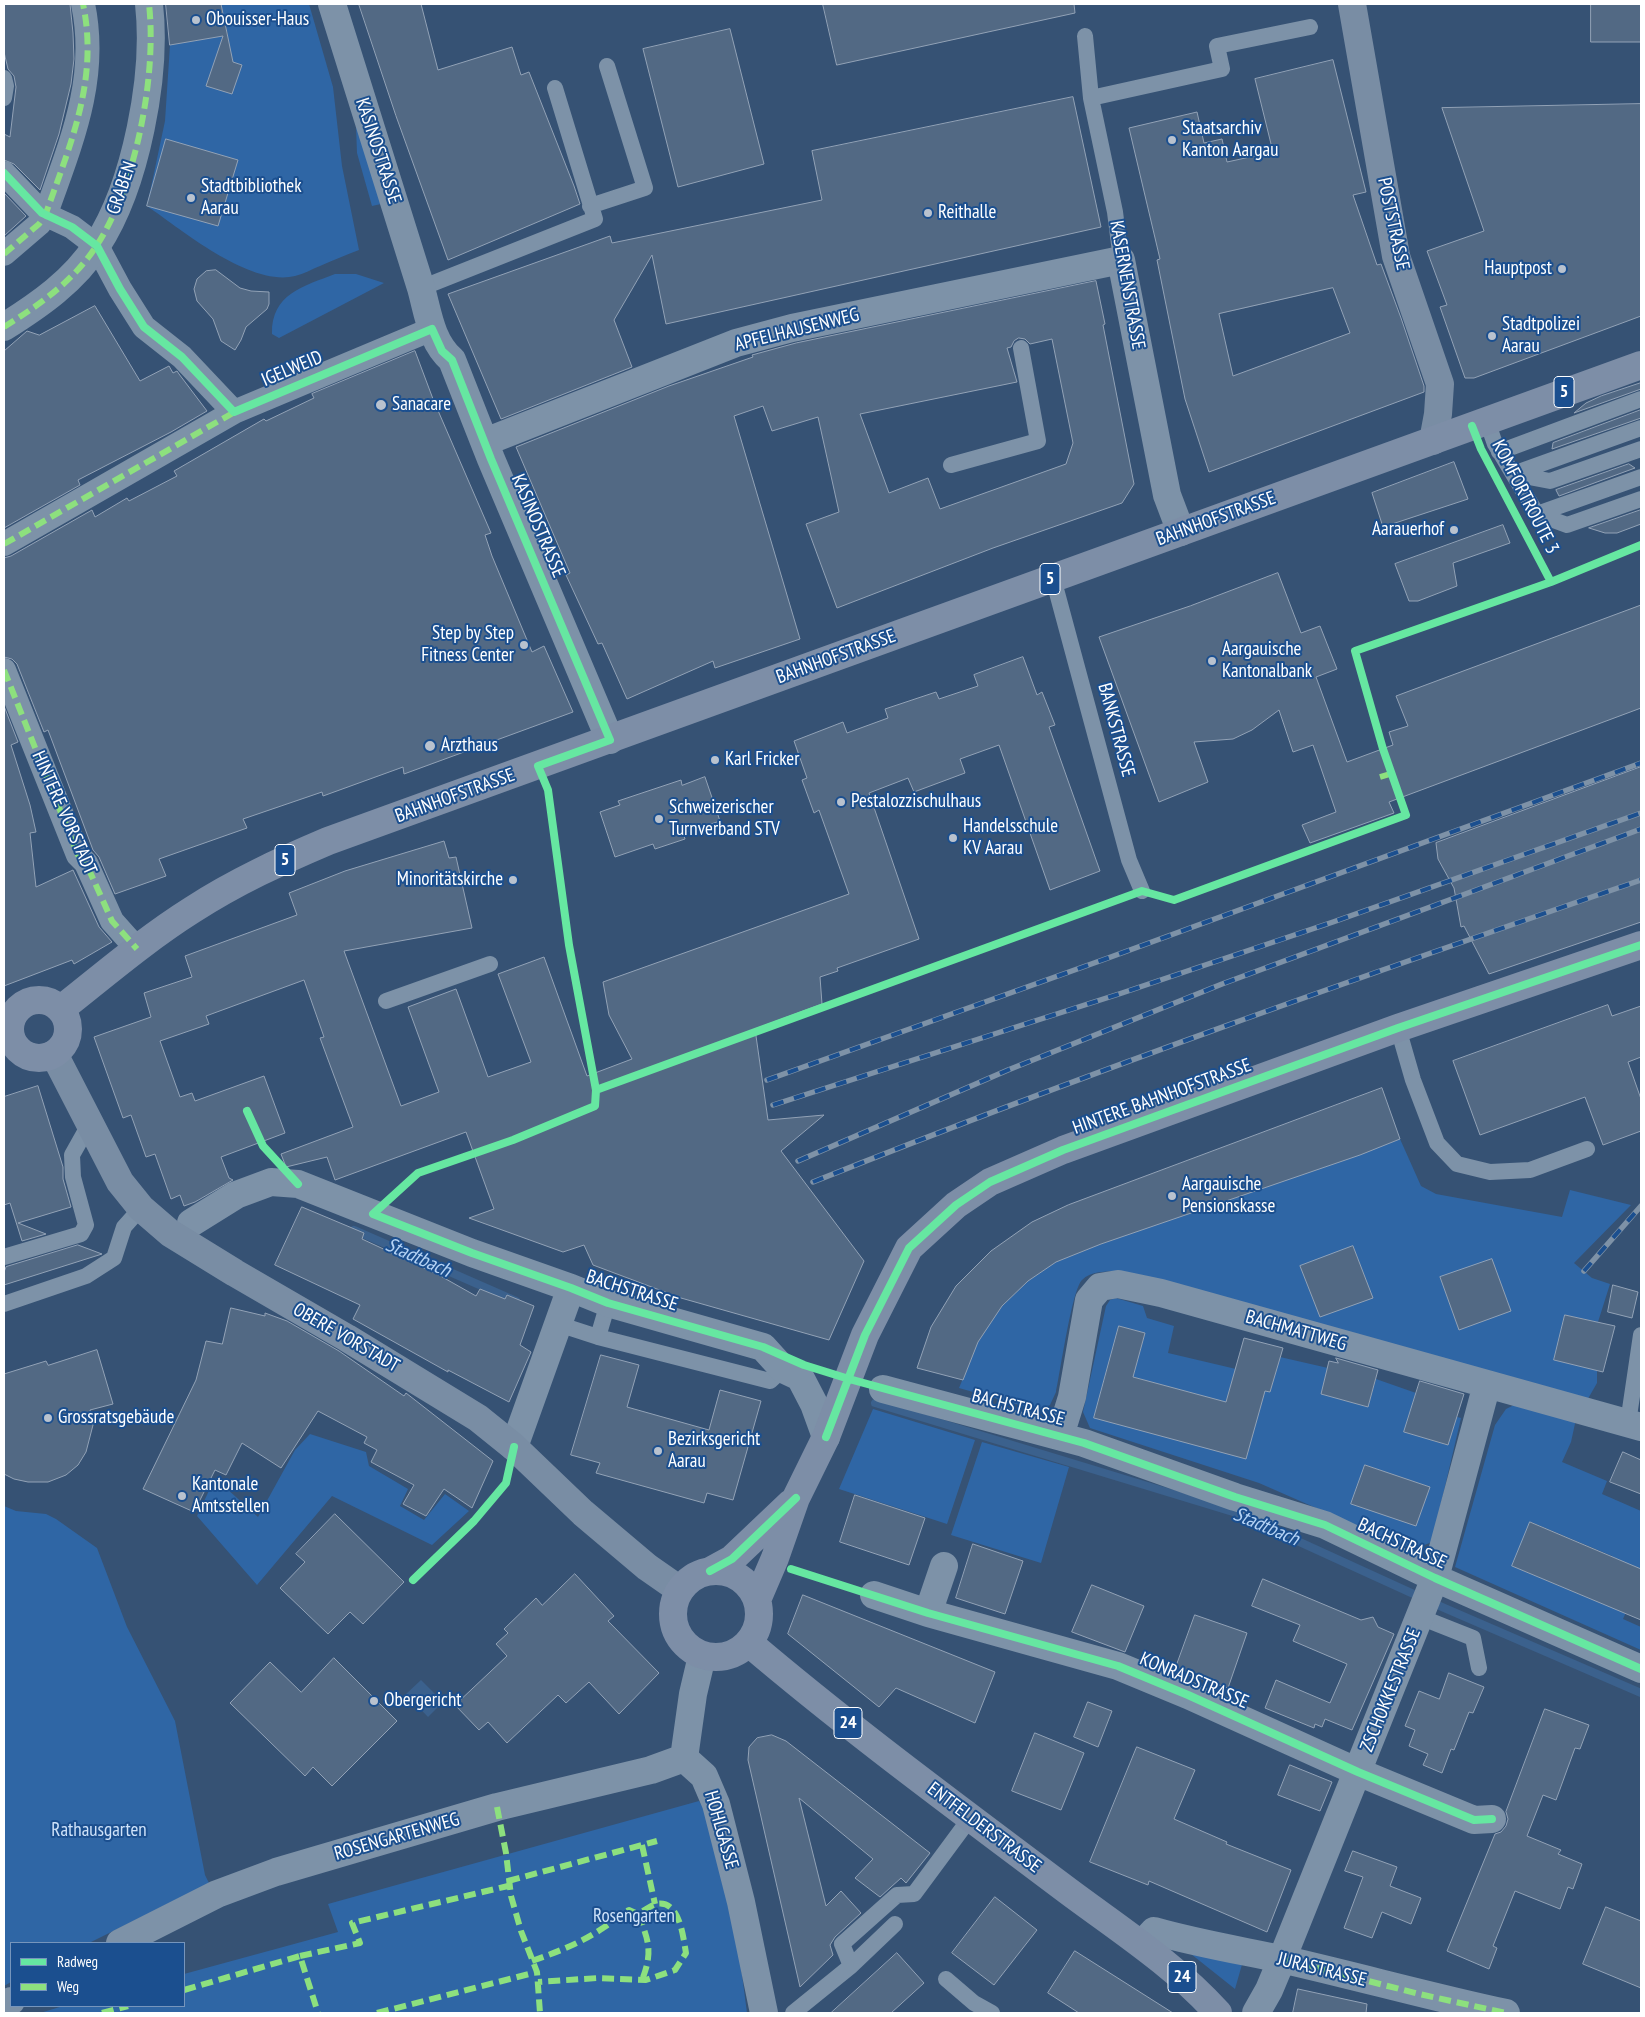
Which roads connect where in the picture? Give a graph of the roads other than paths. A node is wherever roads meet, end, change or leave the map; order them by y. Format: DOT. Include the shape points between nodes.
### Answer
graph roads {
  1 [pos="83,4"];
  2 [pos="149,4"];
  3 [pos="332,4"];
  4 [pos="1352,4"];
  5 [pos="1310,27"];
  6 [pos="1085,36"];
  7 [pos="607,66"];
  8 [pos="4,78"];
  9 [pos="555,88"];
  10 [pos="4,98"];
  11 [pos="1091,98"];
  12 [pos="4,173"];
  13 [pos="590,206"];
  14 [pos="45,216"];
  15 [pos="97,246"];
  16 [pos="4,254"];
  17 [pos="1121,260"];
  18 [pos="421,288"];
  19 [pos="4,327"];
  20 [pos="432,328"];
  21 [pos="1021,348"];
  22 [pos="1641,365"];
  23 [pos="1641,399"];
  24 [pos="234,412"];
  25 [pos="1487,421"];
  26 [pos="1641,428"];
  27 [pos="1433,440"];
  28 [pos="485,442"];
  29 [pos="1641,449"];
  30 [pos="1500,452"];
  31 [pos="951,465"];
  32 [pos="1513,474"];
  33 [pos="1641,477"];
  34 [pos="1641,499"];
  35 [pos="1537,514"];
  36 [pos="1181,532"];
  37 [pos="4,544"];
  38 [pos="1053,578"];
  39 [pos="4,670"];
  40 [pos="610,740"];
  41 [pos="1142,891"];
  42 [pos="1641,945"];
  43 [pos="137,949"];
  44 [pos="490,964"];
  45 [pos="386,1001"];
  46 [pos="61,1009"];
  47 [pos="10,1011"];
  48 [pos="1398,1028"];
  49 [pos="54,1054"];
  50 [pos="16,1055"];
  51 [pos="90,1123"];
  52 [pos="1587,1149"];
  53 [pos="140,1208"];
  54 [pos="190,1223"];
  55 [pos="4,1257"];
  56 [pos="571,1288"];
  57 [pos="608,1303"];
  58 [pos="4,1304"];
  59 [pos="558,1324"];
  60 [pos="1641,1335"];
  61 [pos="598,1337"];
  62 [pos="783,1369"];
  63 [pos="1487,1384"];
  64 [pos="883,1389"];
  65 [pos="1635,1425"];
  66 [pos="1060,1436"];
  67 [pos="826,1437"];
  68 [pos="514,1447"];
  69 [pos="796,1498"];
  70 [pos="944,1566"];
  71 [pos="710,1571"];
  72 [pos="680,1590"];
  73 [pos="874,1594"];
  74 [pos="758,1600"];
  75 [pos="1426,1600"];
  76 [pos="928,1613"];
  77 [pos="749,1643"];
  78 [pos="702,1656"];
  79 [pos="1479,1668"];
  80 [pos="1641,1669"];
  81 [pos="684,1758"];
  82 [pos="1358,1772"];
  83 [pos="971,1818"];
  84 [pos="1492,1819"];
  85 [pos="895,1924"];
  86 [pos="122,1942"];
  87 [pos="1142,1944"];
  88 [pos="1282,1959"];
  89 [pos="851,1966"];
  90 [pos="946,1979"];
  91 [pos="764,2013"];
  92 [pos="793,2013"];
  93 [pos="992,2013"];
  94 [pos="1218,2013"];
  95 [pos="1256,2013"];
  96 [pos="1506,2013"];
  1 -- 14 [label="street" via="88,40 87,79 70,146"];
  2 -- 15 [label="street, GRABEN" via="150,60 144,114 113,218"];
  3 -- 18 [label="street, KASINOSTRASSE"];
  4 -- 27 [label="main road, POSTSTRASSE" via="1396,256 1440,384"];
  5 -- 11 [label="lane" via="1217,46 1222,69"];
  6 -- 11 [label="lane, KASERNENSTRASSE"];
  7 -- 13 [label="lane" via="646,188"];
  8 -- 10 [label="lane"];
  9 -- 13 [label="lane"];
  11 -- 17 [label="lane, KASERNENSTRASSE" via="1115,212"];
  12 -- 14 [label="street"];
  13 -- 18 [label="lane" via="595,219"];
  14 -- 15 [label="street" via="72,227"];
  14 -- 16 [label="street"];
  15 -- 19 [label="street, GRABEN" via="46,300"];
  15 -- 24 [label="street" via="144,327 182,357"];
  17 -- 28 [label="street, APFELHAUSENWEG" via="1012,289 792,328 736,343"];
  17 -- 36 [label="street, KASERNENSTRASSE" via="1167,495"];
  18 -- 20 [label="street, KASINOSTRASSE"];
  20 -- 24 [label="street, IGELWEID"];
  20 -- 28 [label="street, KASINOSTRASSE" via="442,351 452,360"];
  21 -- 31 [label="lane" via="1038,442"];
  22 -- 25 [label="main road, BAHNHOFSTRASSE / 5"];
  23 -- 30 [label="lane"];
  24 -- 37 [label="street, IGELWEID"];
  25 -- 27 [label="main road, BAHNHOFSTRASSE / 5"];
  25 -- 30 [label="lane"];
  26 -- 32 [label="lane"];
  27 -- 36 [label="main road, BAHNHOFSTRASSE / 5"];
  28 -- 40 [label="street, KASINOSTRASSE"];
  29 -- 32 [label="lane" via="1550,481"];
  30 -- 32 [label="lane"];
  32 -- 35 [label="lane"];
  33 -- 35 [label="lane"];
  34 -- 35 [label="lane" via="1567,525"];
  36 -- 38 [label="main road, BAHNHOFSTRASSE / 5"];
  38 -- 40 [label="main road, BAHNHOFSTRASSE / 5"];
  38 -- 41 [label="lane, BANKSTRASSE" via="1130,860"];
  39 -- 43 [label="street, HINTERE VORSTADT" via="78,855 86,864 112,921"];
  40 -- 43 [label="main road, BAHNHOFSTRASSE / 5" via="328,841 257,872 192,910"];
  42 -- 48 [label="main road, HINTERE BAHNHOFSTRASSE"];
  43 -- 46 [label="main road, BAHNHOFSTRASSE / 5"];
  44 -- 45 [label="lane"];
  46 -- 47 [label="main road" via="40,1000"];
  46 -- 49 [label="main road" via="69,1030 64,1044"];
  47 -- 50 [label="main road" via="11,1036 20,1051"];
  48 -- 52 [label="lane" via="1437,1143 1458,1164 1490,1172 1530,1170"];
  48 -- 67 [label="main road, HINTERE BAHNHOFSTRASSE" via="1063,1150 990,1182 956,1205 909,1248 865,1335"];
  49 -- 50 [label="main road" via="36,1058"];
  49 -- 51 [label="main road, OBERE VORSTADT"];
  51 -- 53 [label="main road, OBERE VORSTADT" via="120,1182"];
  51 -- 55 [label="lane" via="72,1155 73,1177 86,1225 81,1234"];
  53 -- 58 [label="lane" via="124,1227 114,1258 86,1276"];
  53 -- 68 [label="main road, OBERE VORSTADT" via="170,1232 235,1273 455,1403"];
  54 -- 56 [label="street, BACHSTRASSE" via="236,1195 271,1182 298,1184 472,1253"];
  56 -- 57 [label="street, BACHSTRASSE"];
  56 -- 59 [label="street"];
  57 -- 61 [label="lane"];
  57 -- 62 [label="street, BACHSTRASSE" via="763,1346"];
  59 -- 61 [label="lane"];
  59 -- 68 [label="street"];
  60 -- 65 [label="lane"];
  61 -- 62 [label="lane" via="770,1382"];
  62 -- 67 [label="street, BACHSTRASSE" via="800,1377"];
  63 -- 65 [label="street, BACHMATTWEG"];
  63 -- 66 [label="street, BACHMATTWEG" via="1161,1293 1118,1284 1100,1287 1089,1300 1072,1397"];
  63 -- 75 [label="street, ZSCHOKKESTRASSE"];
  64 -- 66 [label="street, BACHSTRASSE"];
  66 -- 75 [label="street, BACHSTRASSE" via="1325,1525"];
  67 -- 69 [label="main road, HINTERE BAHNHOFSTRASSE"];
  68 -- 72 [label="main road, OBERE VORSTADT" via="583,1513 647,1567"];
  69 -- 71 [label="main road" via="745,1548"];
  69 -- 74 [label="main road, HINTERE BAHNHOFSTRASSE"];
  70 -- 76 [label="street"];
  71 -- 72 [label="main road" via="699,1574"];
  71 -- 74 [label="main road" via="722,1571 744,1581"];
  72 -- 78 [label="main road" via="673,1615 675,1628 681,1640"];
  73 -- 76 [label="street, KONRADSTRASSE"];
  74 -- 77 [label="main road" via="759,1623"];
  75 -- 79 [label="lane" via="1473,1638"];
  75 -- 80 [label="street, BACHSTRASSE"];
  75 -- 82 [label="street, ZSCHOKKESTRASSE"];
  76 -- 82 [label="street, KONRADSTRASSE" via="1118,1666 1188,1694"];
  77 -- 78 [label="main road" via="732,1655"];
  77 -- 83 [label="main road, ENTFELDERSTRASSE / 24"];
  78 -- 81 [label="street"];
  81 -- 86 [label="street, ROSENGARTENWEG" via="651,1770 497,1808 276,1872 217,1894"];
  81 -- 91 [label="street, HOHLGASSE" via="704,1776 716,1804"];
  82 -- 84 [label="street, KONRADSTRASSE" via="1474,1820"];
  82 -- 88 [label="street, ZSCHOKKESTRASSE"];
  83 -- 87 [label="main road, ENTFELDERSTRASSE / 24"];
  83 -- 89 [label="lane" via="914,1894 897,1895 842,1944"];
  85 -- 89 [label="lane"];
  87 -- 88 [label="street, JURASTRASSE" via="1154,1931 1187,1941"];
  87 -- 94 [label="main road, ENTFELDERSTRASSE / 24" via="1199,1991"];
  88 -- 95 [label="street, ZSCHOKKESTRASSE"];
  88 -- 96 [label="street, JURASTRASSE"];
  89 -- 92 [label="lane"];
  90 -- 93 [label="lane" via="974,2003"];
}
